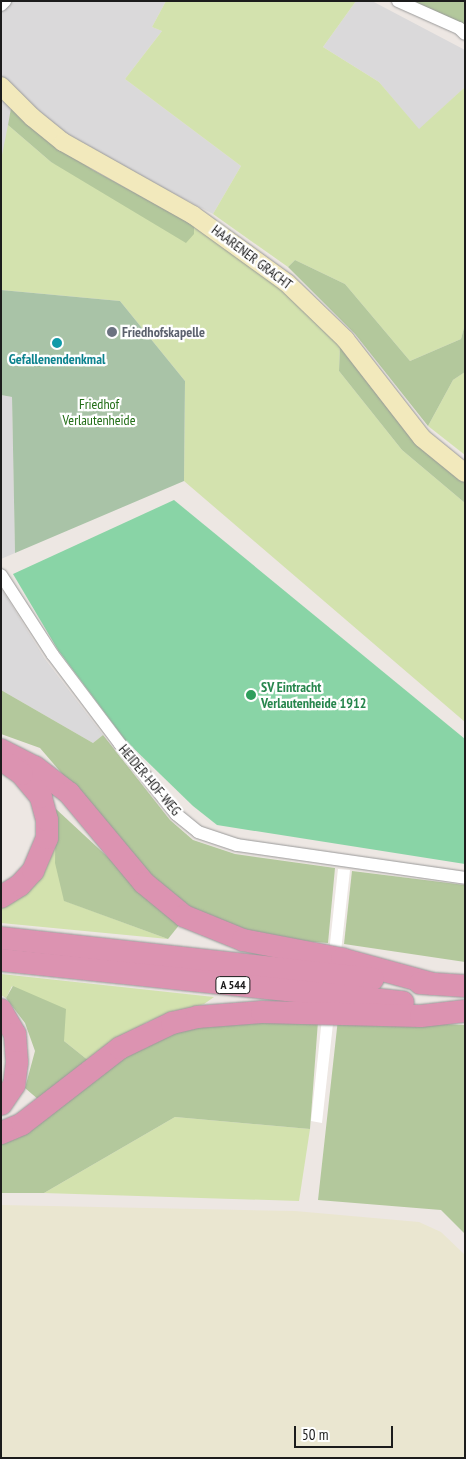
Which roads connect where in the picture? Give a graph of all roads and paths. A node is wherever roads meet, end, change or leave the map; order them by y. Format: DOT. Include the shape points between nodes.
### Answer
graph roads {
  1 [pos="5,1"];
  2 [pos="398,1"];
  3 [pos="1,5"];
  4 [pos="465,34"];
  5 [pos="1,86"];
  6 [pos="465,473"];
  7 [pos="1,576"];
  8 [pos="1,750"];
  9 [pos="1,761"];
  10 [pos="465,878"];
  11 [pos="1,897"];
  12 [pos="1,938"];
  13 [pos="1,960"];
  14 [pos="433,984"];
  15 [pos="465,986"];
  16 [pos="465,1009"];
  17 [pos="1,1010"];
  18 [pos="1,1104"];
  19 [pos="1,1133"];
  1 -- 3 [label="street"];
  2 -- 4 [label="street" via="459,28"];
  5 -- 6 [label="main road, HAARENER GRACHT" via="32,118 63,142 193,215 287,283 345,339 422,438"];
  7 -- 10 [label="street, HEIDER-HOF-WEG" via="53,655 120,744 176,814 198,832 237,845"];
  8 -- 14 [label="highway" via="34,767 69,793 144,883 184,916 243,940 342,959"];
  9 -- 11 [label="highway" via="34,786 45,807 48,830 45,847 33,871 20,885"];
  12 -- 14 [label="highway, A 544"];
  13 -- 16 [label="highway, A 544"];
  14 -- 15 [label="highway, A 544"];
  16 -- 19 [label="highway" via="421,1016 262,1012 197,1017 172,1023 120,1048 22,1124"];
  17 -- 18 [label="highway" via="14,1034 17,1062 14,1084"];
}
